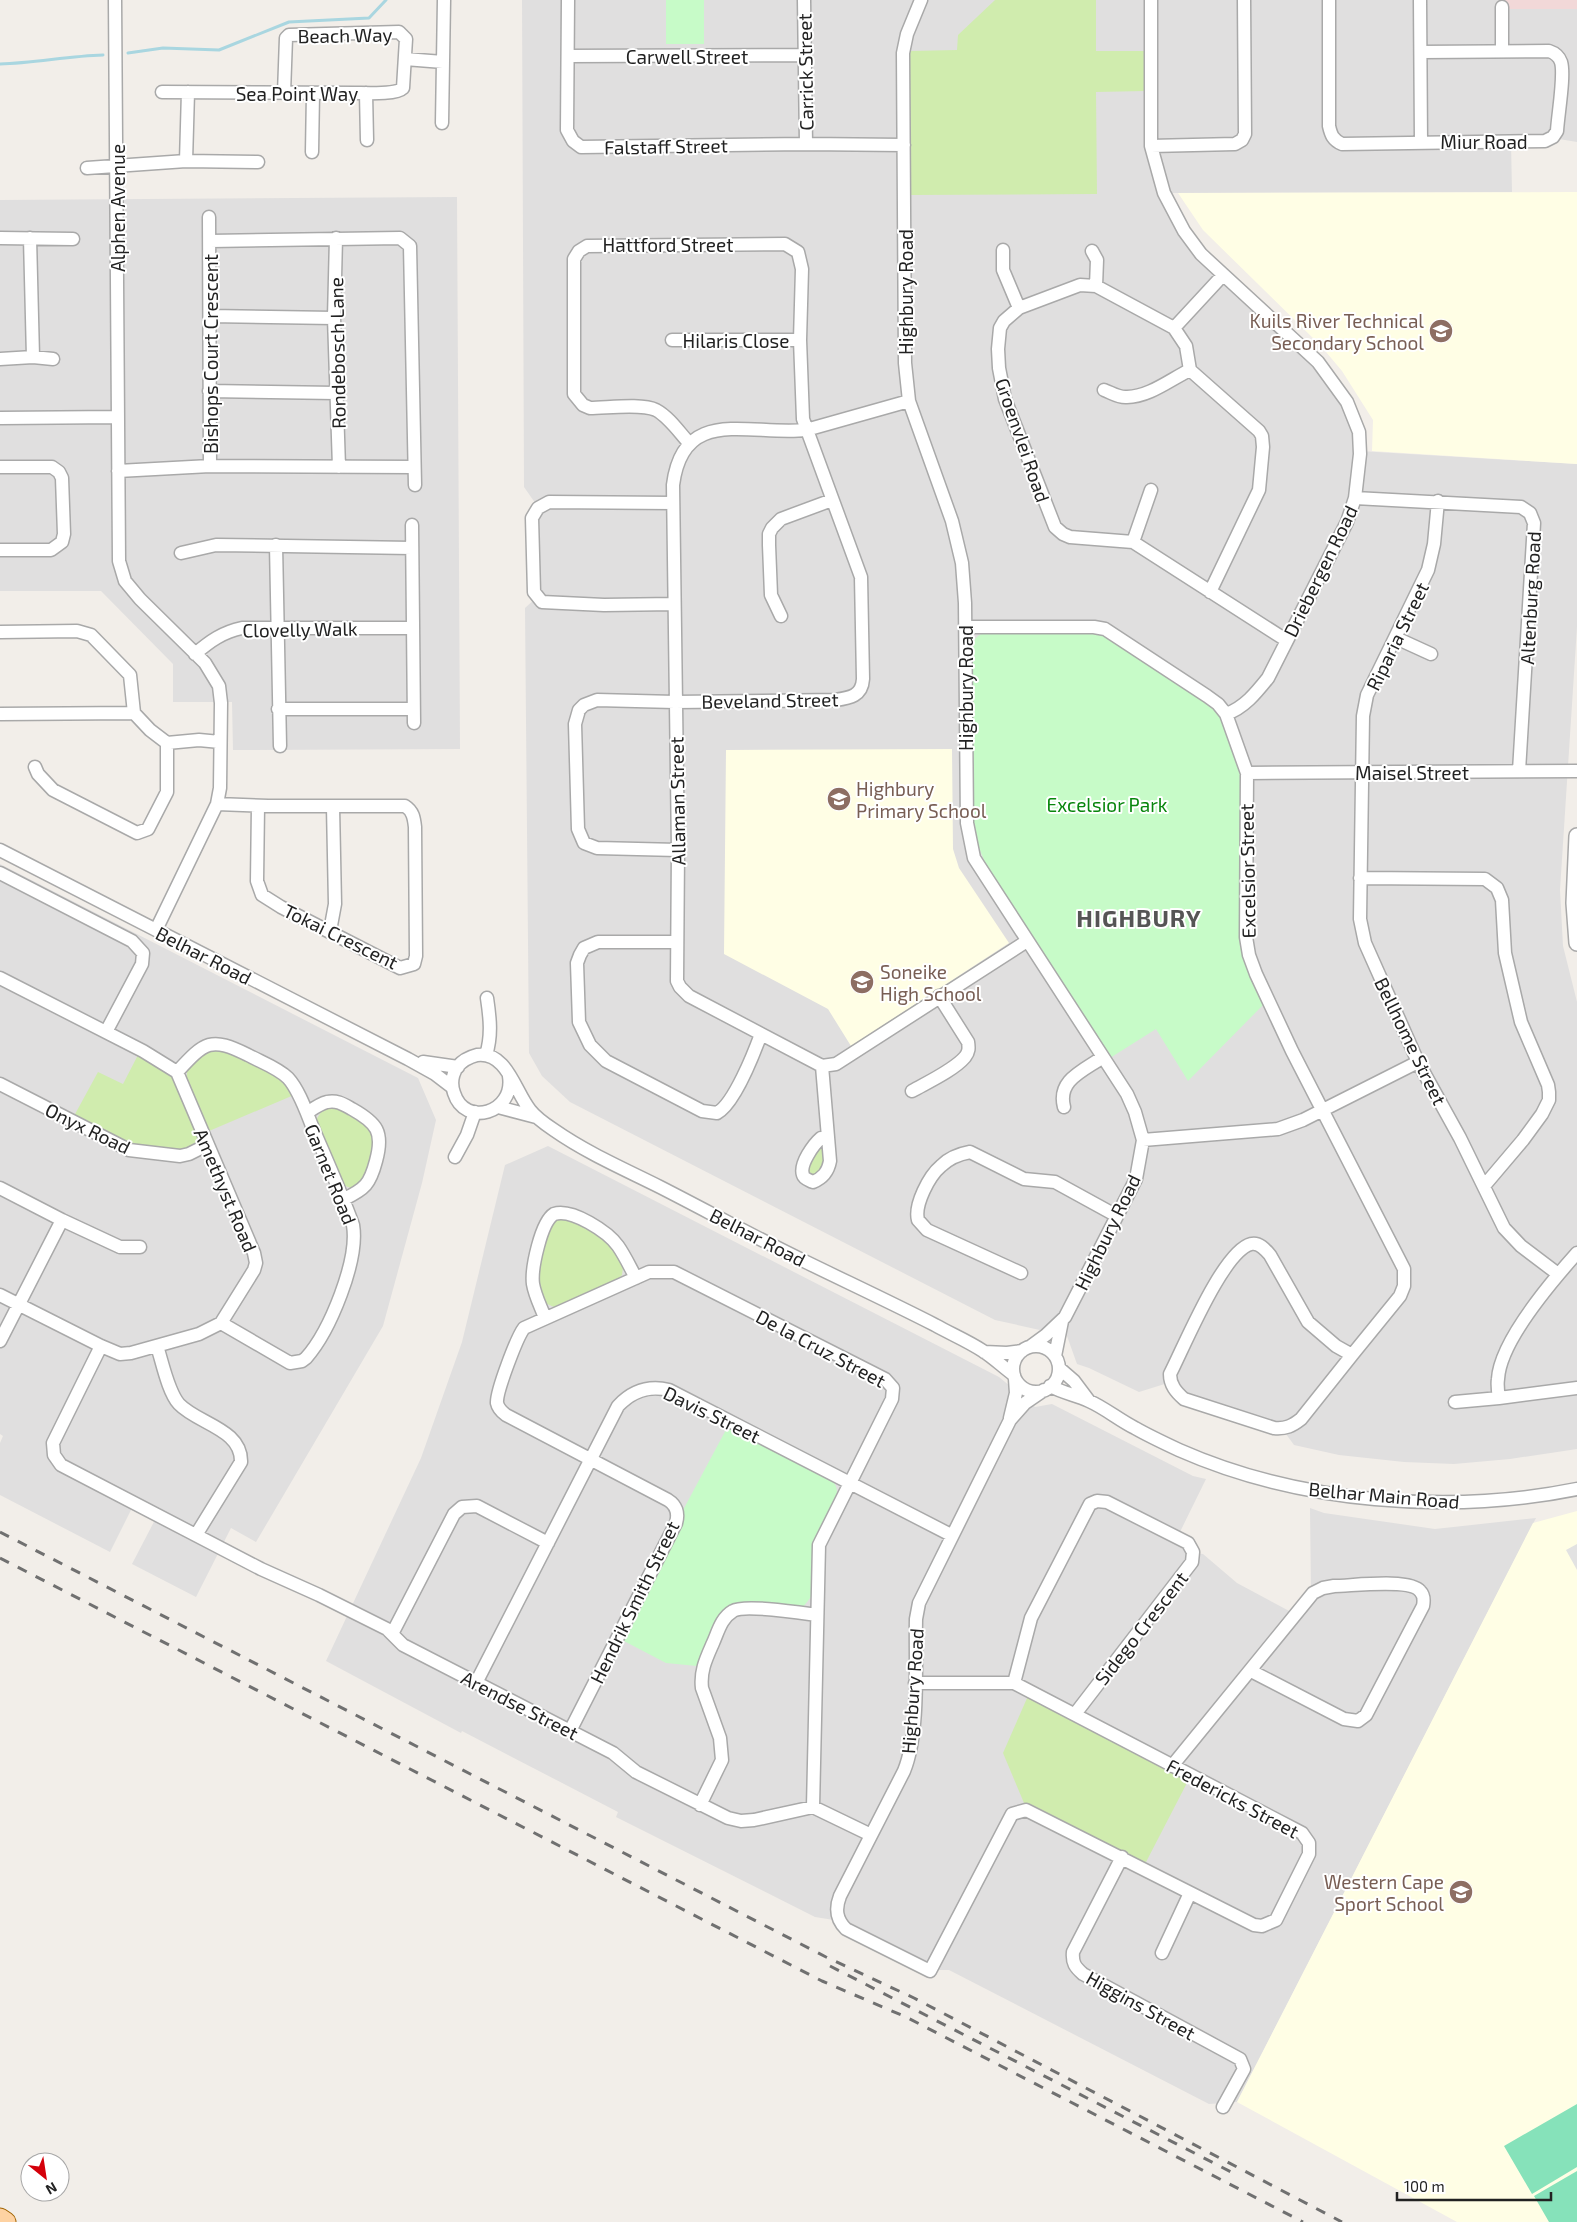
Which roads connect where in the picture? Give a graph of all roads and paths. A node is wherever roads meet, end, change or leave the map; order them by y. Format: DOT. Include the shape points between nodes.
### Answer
graph roads {
  1 [pos="115,0"];
  2 [pos="444,0"];
  3 [pos="568,0"];
  4 [pos="804,0"];
  5 [pos="921,0"];
  6 [pos="1151,0"];
  7 [pos="1244,0"];
  8 [pos="1329,0"];
  9 [pos="1420,0"];
  10 [pos="1502,7"];
  11 [pos="1502,51"];
  12 [pos="1421,52"];
  13 [pos="568,56"];
  14 [pos="805,56"];
  15 [pos="405,59"];
  16 [pos="443,62"];
  17 [pos="162,92"];
  18 [pos="188,92"];
  19 [pos="284,93"];
  20 [pos="313,93"];
  21 [pos="366,93"];
  22 [pos="442,123"];
  23 [pos="367,140"];
  24 [pos="1421,142"];
  25 [pos="806,144"];
  26 [pos="904,145"];
  27 [pos="1150,146"];
  28 [pos="312,152"];
  29 [pos="186,161"];
  30 [pos="258,162"];
  31 [pos="116,165"];
  32 [pos="87,168"];
  33 [pos="210,217"];
  34 [pos="0,238"];
  35 [pos="30,238"];
  36 [pos="336,238"];
  37 [pos="73,239"];
  38 [pos="210,242"];
  39 [pos="1003,250"];
  40 [pos="1092,251"];
  41 [pos="1223,275"];
  42 [pos="1096,286"];
  43 [pos="1019,308"];
  44 [pos="210,316"];
  45 [pos="334,318"];
  46 [pos="1174,328"];
  47 [pos="672,340"];
  48 [pos="800,340"];
  49 [pos="33,356"];
  50 [pos="0,359"];
  51 [pos="53,359"];
  52 [pos="1190,370"];
  53 [pos="1104,390"];
  54 [pos="209,391"];
  55 [pos="336,393"];
  56 [pos="910,402"];
  57 [pos="118,417"];
  58 [pos="0,418"];
  59 [pos="806,430"];
  60 [pos="689,443"];
  61 [pos="210,466"];
  62 [pos="339,467"];
  63 [pos="414,467"];
  64 [pos="0,468"];
  65 [pos="118,471"];
  66 [pos="415,485"];
  67 [pos="1152,490"];
  68 [pos="1356,498"];
  69 [pos="832,500"];
  70 [pos="1438,501"];
  71 [pos="673,503"];
  72 [pos="412,526"];
  73 [pos="1133,542"];
  74 [pos="276,545"];
  75 [pos="412,548"];
  76 [pos="0,550"];
  77 [pos="181,553"];
  78 [pos="1210,592"];
  79 [pos="674,604"];
  80 [pos="781,616"];
  81 [pos="277,627"];
  82 [pos="965,627"];
  83 [pos="412,628"];
  84 [pos="0,632"];
  85 [pos="1396,638"];
  86 [pos="1286,640"];
  87 [pos="195,654"];
  88 [pos="1431,654"];
  89 [pos="675,702"];
  90 [pos="278,709"];
  91 [pos="413,709"];
  92 [pos="134,713"];
  93 [pos="0,714"];
  94 [pos="1226,714"];
  95 [pos="414,723"];
  96 [pos="220,742"];
  97 [pos="167,744"];
  98 [pos="280,746"];
  99 [pos="35,766"];
  100 [pos="1519,771"];
  101 [pos="1577,771"];
  102 [pos="1362,772"];
  103 [pos="1247,773"];
  104 [pos="218,804"];
  105 [pos="258,806"];
  106 [pos="333,807"];
  107 [pos="1577,836"];
  108 [pos="0,850"];
  109 [pos="678,850"];
  110 [pos="0,873"];
  111 [pos="1360,878"];
  112 [pos="156,930"];
  113 [pos="330,931"];
  114 [pos="1027,941"];
  115 [pos="677,942"];
  116 [pos="1577,943"];
  117 [pos="0,978"];
  118 [pos="939,996"];
  119 [pos="487,998"];
  120 [pos="106,1032"];
  121 [pos="761,1034"];
  122 [pos="486,1056"];
  123 [pos="1103,1057"];
  124 [pos="408,1059"];
  125 [pos="1418,1062"];
  126 [pos="822,1066"];
  127 [pos="458,1067"];
  128 [pos="177,1072"];
  129 [pos="509,1076"];
  130 [pos="0,1084"];
  131 [pos="452,1087"];
  132 [pos="912,1091"];
  133 [pos="498,1107"];
  134 [pos="1064,1107"];
  135 [pos="1322,1110"];
  136 [pos="475,1112"];
  137 [pos="307,1113"];
  138 [pos="536,1117"];
  139 [pos="827,1138"];
  140 [pos="1143,1140"];
  141 [pos="207,1145"];
  142 [pos="455,1157"];
  143 [pos="1484,1186"];
  144 [pos="0,1188"];
  145 [pos="344,1199"];
  146 [pos="1117,1216"];
  147 [pos="62,1220"];
  148 [pos="140,1247"];
  149 [pos="1577,1253"];
  150 [pos="1022,1273"];
  151 [pos="1558,1274"];
  152 [pos="636,1278"];
  153 [pos="0,1295"];
  154 [pos="19,1305"];
  155 [pos="545,1318"];
  156 [pos="1062,1321"];
  157 [pos="221,1323"];
  158 [pos="0,1341"];
  159 [pos="101,1346"];
  160 [pos="157,1346"];
  161 [pos="1026,1348"];
  162 [pos="984,1352"];
  163 [pos="1352,1355"];
  164 [pos="1055,1356"];
  165 [pos="1059,1368"];
  166 [pos="1015,1377"];
  167 [pos="1047,1388"];
  168 [pos="1577,1388"];
  169 [pos="1499,1398"];
  170 [pos="1090,1401"];
  171 [pos="1456,1402"];
  172 [pos="1010,1420"];
  173 [pos="590,1459"];
  174 [pos="849,1483"];
  175 [pos="1577,1489"];
  176 [pos="196,1535"];
  177 [pos="951,1535"];
  178 [pos="548,1543"];
  179 [pos="818,1615"];
  180 [pos="392,1634"];
  181 [pos="1251,1670"];
  182 [pos="476,1683"];
  183 [pos="915,1683"];
  184 [pos="1014,1683"];
  185 [pos="1075,1714"];
  186 [pos="570,1731"];
  187 [pos="1172,1766"];
  188 [pos="700,1805"];
  189 [pos="813,1807"];
  190 [pos="871,1835"];
  191 [pos="1122,1857"];
  192 [pos="1190,1892"];
  193 [pos="1162,1952"];
  194 [pos="1223,2107"];
  195 [pos="0,2218"];
  196 [pos="6,2222"];
  1 -- 31 [label="street, Alphen Avenue"];
  2 -- 16 [label="street"];
  3 -- 13 [label="street, Falstaff Street"];
  4 -- 14 [label="street, Carrick Street"];
  5 -- 26 [label="street, Highbury Road" via="903,53"];
  6 -- 27 [label="street, Driebergen Road"];
  7 -- 27 [label="street" via="1245,134 1242,140 1235,144"];
  8 -- 24 [label="street, Miur Road" via="1331,134 1342,144"];
  9 -- 12 [label="street"];
  10 -- 11 [label="street"];
  11 -- 12 [label="street, Miur Road"];
  11 -- 24 [label="street, Miur Road" via="1550,51 1558,56 1562,67 1557,131 1553,137 1545,141"];
  12 -- 24 [label="street"];
  13 -- 14 [label="street, Carwell Street"];
  13 -- 25 [label="street, Falstaff Street" via="567,130 581,147"];
  14 -- 25 [label="street, Carrick Street"];
  15 -- 16 [label="street"];
  15 -- 19 [label="street, Beach Way" via="406,39 399,32 293,34 286,38"];
  15 -- 21 [label="street, Sea Point Way" via="401,90"];
  16 -- 22 [label="street"];
  17 -- 18 [label="street, Sea Point Way"];
  18 -- 19 [label="street, Sea Point Way"];
  18 -- 29 [label="street"];
  19 -- 20 [label="street, Sea Point Way"];
  20 -- 21 [label="street, Sea Point Way"];
  20 -- 28 [label="street"];
  21 -- 23 [label="street"];
  25 -- 26 [label="street, Falstaff Street"];
  26 -- 56 [label="street, Highbury Road" via="905,363"];
  27 -- 41 [label="street, Driebergen Road" via="1164,193 1184,231 1200,254"];
  29 -- 30 [label="street"];
  29 -- 31 [label="street"];
  31 -- 32 [label="street"];
  31 -- 57 [label="street, Alphen Avenue"];
  33 -- 38 [label="street, Bishops Court Crescent"];
  34 -- 35 [label="street"];
  35 -- 37 [label="street"];
  35 -- 49 [label="street"];
  36 -- 38 [label="street, Bishops Court Crescent"];
  36 -- 45 [label="street, Rondebosch Lane"];
  36 -- 63 [label="street, Bishops Court Crescent" via="400,238 410,246"];
  38 -- 44 [label="street, Bishops Court Crescent"];
  39 -- 43 [label="street" via="1003,270"];
  40 -- 42 [label="street" via="1097,260"];
  41 -- 46 [label="street"];
  41 -- 68 [label="street, Driebergen Road" via="1318,362 1347,402 1359,432"];
  42 -- 43 [label="street, Groenvlei Road" via="1080,285"];
  42 -- 46 [label="street"];
  43 -- 73 [label="street, Groenvlei Road" via="1004,320 1000,328 1001,385 1055,527 1070,537"];
  44 -- 45 [label="street"];
  44 -- 54 [label="street, Bishops Court Crescent"];
  45 -- 55 [label="street, Rondebosch Lane"];
  46 -- 52 [label="street" via="1186,346"];
  47 -- 48 [label="street, Hilaris Close"];
  48 -- 59 [label="street, Hattford Street"];
  48 -- 60 [label="street, Hattford Street" via="801,260 798,252 785,244 594,244 579,251 573,271 574,394 590,408 654,409"];
  49 -- 50 [label="street"];
  49 -- 51 [label="street"];
  52 -- 53 [label="street" via="1134,396 1119,396"];
  52 -- 78 [label="street" via="1259,431 1263,447 1259,490"];
  54 -- 55 [label="street"];
  54 -- 61 [label="street, Bishops Court Crescent"];
  55 -- 62 [label="street, Rondebosch Lane"];
  56 -- 59 [label="street"];
  56 -- 82 [label="street, Highbury Road" via="959,548"];
  57 -- 58 [label="street"];
  57 -- 65 [label="street, Alphen Avenue"];
  59 -- 60 [label="street" via="713,431 698,435"];
  59 -- 69 [label="street, Beveland Street"];
  60 -- 71 [label="street, Allaman Street" via="675,468"];
  61 -- 62 [label="street, Bishops Court Crescent"];
  61 -- 65 [label="street, Bishops Court Crescent"];
  62 -- 63 [label="street, Bishops Court Crescent"];
  63 -- 66 [label="street, Bishops Court Crescent"];
  64 -- 76 [label="street" via="52,467 60,472 64,534 62,542 51,550"];
  65 -- 87 [label="street, Alphen Avenue" via="119,561 125,580"];
  67 -- 73 [label="street"];
  68 -- 70 [label="street, Altenburg Road"];
  68 -- 86 [label="street, Driebergen Road" via="1347,522"];
  69 -- 80 [label="street" via="781,519 769,534 771,596"];
  69 -- 89 [label="street, Beveland Street" via="861,577 863,687 860,692 835,700"];
  70 -- 85 [label="street, Riparia Street" via="1428,570"];
  70 -- 100 [label="street, Altenburg Road" via="1521,507 1530,513 1534,523"];
  71 -- 79 [label="street, Allaman Street"];
  71 -- 79 [label="street" via="549,502 538,508 532,518 534,592 542,602"];
  72 -- 75 [label="street"];
  73 -- 78 [label="street, Groenvlei Road"];
  74 -- 75 [label="street"];
  74 -- 77 [label="street" via="216,545"];
  74 -- 81 [label="street"];
  75 -- 83 [label="street"];
  78 -- 86 [label="street, Groenvlei Road"];
  79 -- 89 [label="street, Allaman Street"];
  81 -- 83 [label="street, Clovelly Walk"];
  81 -- 87 [label="street, Clovelly Walk" via="229,631 214,638"];
  81 -- 90 [label="street"];
  82 -- 94 [label="street, Excelsior Street" via="1105,629 1207,696"];
  82 -- 114 [label="street, Highbury Road" via="969,840 974,858"];
  83 -- 91 [label="street"];
  84 -- 92 [label="street" via="77,631 91,635 130,675"];
  85 -- 88 [label="street"];
  85 -- 102 [label="street, Riparia Street" via="1367,695 1363,716"];
  86 -- 94 [label="street, Driebergen Road" via="1268,678 1236,710"];
  87 -- 96 [label="street, Alphen Avenue" via="205,663 219,686 222,703"];
  89 -- 109 [label="street, Allaman Street"];
  89 -- 109 [label="street" via="591,701 576,716 576,734 578,829 584,843 597,848"];
  90 -- 91 [label="street"];
  90 -- 98 [label="street"];
  91 -- 95 [label="street"];
  92 -- 93 [label="street"];
  92 -- 97 [label="street"];
  94 -- 103 [label="street, Excelsior Street"];
  96 -- 97 [label="street" via="199,740"];
  96 -- 104 [label="street, Alphen Avenue"];
  97 -- 99 [label="street" via="168,792 148,828 137,833 53,790"];
  100 -- 101 [label="street, Maisel Street"];
  100 -- 102 [label="street, Maisel Street"];
  102 -- 103 [label="street, Maisel Street"];
  102 -- 111 [label="street, Bellhome Street"];
  103 -- 135 [label="street, Excelsior Street" via="1246,937 1250,955"];
  104 -- 105 [label="street, Tokai Crescent"];
  104 -- 112 [label="street"];
  105 -- 106 [label="street, Tokai Crescent"];
  105 -- 113 [label="street, Tokai Crescent" via="257,881 260,892 280,908"];
  106 -- 113 [label="street" via="334,904"];
  106 -- 113 [label="street, Tokai Crescent" via="405,806 414,815 415,960 408,967 400,968"];
  107 -- 116 [label="street" via="1574,903"];
  108 -- 112 [label="street, Belhar Road"];
  109 -- 115 [label="street, Allaman Street"];
  110 -- 120 [label="street" via="120,934 140,948 142,964"];
  111 -- 125 [label="street, Bellhome Street" via="1362,931"];
  111 -- 143 [label="street" via="1485,880 1492,883 1502,900 1505,953 1521,1022 1548,1085 1549,1100 1523,1140"];
  112 -- 124 [label="street, Belhar Road"];
  114 -- 118 [label="street"];
  114 -- 123 [label="street, Highbury Road"];
  115 -- 121 [label="street, Allaman Street" via="677,981 680,987 689,996"];
  115 -- 121 [label="street" via="598,942 584,948 577,963 579,1022 598,1054 702,1110 717,1113 727,1106 754,1056"];
  117 -- 120 [label="street"];
  118 -- 126 [label="street" via="836,1064"];
  118 -- 132 [label="street" via="968,1042 969,1049 958,1063"];
  119 -- 122 [label="street" via="491,1026"];
  120 -- 128 [label="street"];
  121 -- 126 [label="street, Allaman Street"];
  122 -- 127 [label="street" via="470,1057"];
  122 -- 129 [label="street" via="500,1062"];
  123 -- 134 [label="street" via="1068,1082 1063,1092"];
  123 -- 140 [label="street, Highbury Road" via="1127,1094"];
  124 -- 127 [label="street, Belhar Road"];
  124 -- 131 [label="street, Belhar Road"];
  125 -- 135 [label="street"];
  125 -- 143 [label="street, Bellhome Street"];
  126 -- 139 [label="street"];
  127 -- 131 [label="street"];
  128 -- 137 [label="street, Garnet Road" via="195,1052 205,1046 223,1044 285,1075"];
  128 -- 141 [label="street, Amethyst Road"];
  129 -- 133 [label="street" via="509,1092"];
  129 -- 138 [label="street, Belhar Road"];
  130 -- 141 [label="street, Onyx Road" via="129,1150 180,1156"];
  131 -- 136 [label="street" via="458,1102"];
  133 -- 136 [label="street"];
  133 -- 138 [label="street, Belhar Road"];
  135 -- 140 [label="street" via="1278,1129"];
  135 -- 163 [label="street, Excelsior Street" via="1404,1269 1400,1296"];
  136 -- 142 [label="street"];
  137 -- 145 [label="street, Garnet Road"];
  137 -- 145 [label="street" via="320,1104 338,1101 366,1116 379,1134 381,1142 373,1176 363,1190"];
  138 -- 162 [label="street, Belhar Road" via="581,1147"];
  140 -- 146 [label="street, Highbury Road" via="1136,1179"];
  141 -- 157 [label="street, Amethyst Road" via="255,1259 251,1276"];
  143 -- 151 [label="street, Bellhome Street" via="1509,1234"];
  144 -- 147 [label="street"];
  145 -- 157 [label="street, Garnet Road" via="353,1225 354,1244 337,1307 306,1358 290,1363"];
  146 -- 150 [label="street" via="1055,1182 1024,1179 970,1152 950,1159 939,1167 929,1182 917,1206 918,1220 927,1230"];
  146 -- 156 [label="street, Highbury Road"];
  147 -- 148 [label="street" via="120,1247"];
  147 -- 154 [label="street"];
  149 -- 151 [label="street"];
  151 -- 169 [label="street" via="1509,1344 1498,1378"];
  152 -- 155 [label="street, De la Cruz Street"];
  152 -- 155 [label="street" via="618,1246 604,1232 570,1213 554,1214 544,1225 533,1274 535,1293"];
  152 -- 174 [label="street, De la Cruz Street" via="649,1272 674,1272 888,1381 893,1388 893,1396"];
  153 -- 154 [label="street"];
  154 -- 158 [label="street"];
  154 -- 159 [label="street"];
  155 -- 173 [label="street, De la Cruz Street" via="521,1332 497,1403 506,1415"];
  156 -- 161 [label="street, Highbury Road"];
  156 -- 164 [label="street, Highbury Road"];
  157 -- 160 [label="street" via="205,1332"];
  159 -- 160 [label="street" via="124,1354"];
  159 -- 176 [label="street, Arendse Street" via="53,1443 54,1455 61,1465"];
  160 -- 176 [label="street" via="180,1405 232,1438 240,1450 240,1462"];
  161 -- 162 [label="street, Belhar Road" via="1007,1353"];
  161 -- 164 [label="street" via="1044,1347"];
  161 -- 166 [label="street" via="1015,1359"];
  162 -- 166 [label="street, Belhar Road"];
  163 -- 163 [label="street, Excelsior Street" via="1301,1420 1283,1429 1184,1399 1170,1380 1170,1374 1227,1264 1245,1246 1253,1244 1264,1247 1270,1255 1308,1322"];
  164 -- 165 [label="street"];
  165 -- 167 [label="street" via="1058,1375"];
  165 -- 170 [label="street"];
  166 -- 167 [label="street" via="1024,1388 1038,1392"];
  166 -- 172 [label="street, Highbury Road" via="1016,1393"];
  167 -- 170 [label="street"];
  167 -- 172 [label="street, Highbury Road" via="1025,1403"];
  168 -- 169 [label="street"];
  169 -- 171 [label="street"];
  170 -- 175 [label="street, Belhar Main Road" via="1179,1450 1222,1466 1316,1492 1445,1503 1482,1502"];
  172 -- 177 [label="street, Highbury Road"];
  173 -- 174 [label="street, Davis Street" via="618,1406 634,1392 655,1388 669,1390"];
  173 -- 178 [label="street, Davis Street"];
  173 -- 186 [label="street, Hendrik Smith Street" via="671,1502 677,1512 677,1520"];
  174 -- 177 [label="street, Davis Street"];
  174 -- 179 [label="street, De la Cruz Street" via="819,1545"];
  176 -- 180 [label="street, Arendse Street" via="347,1608"];
  177 -- 183 [label="street, Highbury Road" via="919,1602"];
  178 -- 180 [label="street" via="477,1506 462,1506 454,1514"];
  178 -- 182 [label="street, Davis Street"];
  179 -- 188 [label="street" via="743,1608 731,1612 721,1625 701,1679 722,1748 722,1760"];
  179 -- 189 [label="street, De la Cruz Street"];
  180 -- 182 [label="street, Arendse Street" via="403,1645"];
  181 -- 181 [label="street" via="1344,1719 1358,1721 1366,1715 1423,1606 1423,1596 1420,1590 1405,1584 1323,1588 1305,1602"];
  181 -- 187 [label="street"];
  182 -- 186 [label="street, Arendse Street"];
  183 -- 184 [label="street, Fredericks Street"];
  183 -- 190 [label="street, Highbury Road" via="911,1753"];
  184 -- 185 [label="street, Fredericks Street"];
  184 -- 185 [label="street, Sidego Crescent" via="1031,1618 1090,1504 1097,1500 1107,1502 1185,1541 1193,1549 1192,1562"];
  185 -- 187 [label="street, Fredericks Street"];
  186 -- 188 [label="street, Arendse Street" via="614,1753 636,1772"];
  187 -- 192 [label="street, Fredericks Street" via="1302,1833 1310,1847 1310,1854 1276,1920 1271,1923 1254,1926"];
  188 -- 189 [label="street, Arendse Street" via="742,1821"];
  189 -- 190 [label="street"];
  190 -- 191 [label="street, Highbury Road" via="838,1902 838,1919 846,1929 930,1971 1007,1822 1017,1811 1026,1810"];
  191 -- 192 [label="street, Fredericks Street"];
  191 -- 194 [label="street, Higgins Street" via="1073,1952 1073,1960 1083,1974 1240,2059 1244,2069"];
  192 -- 193 [label="street"];
  195 -- 196 [label="main road"];
}
